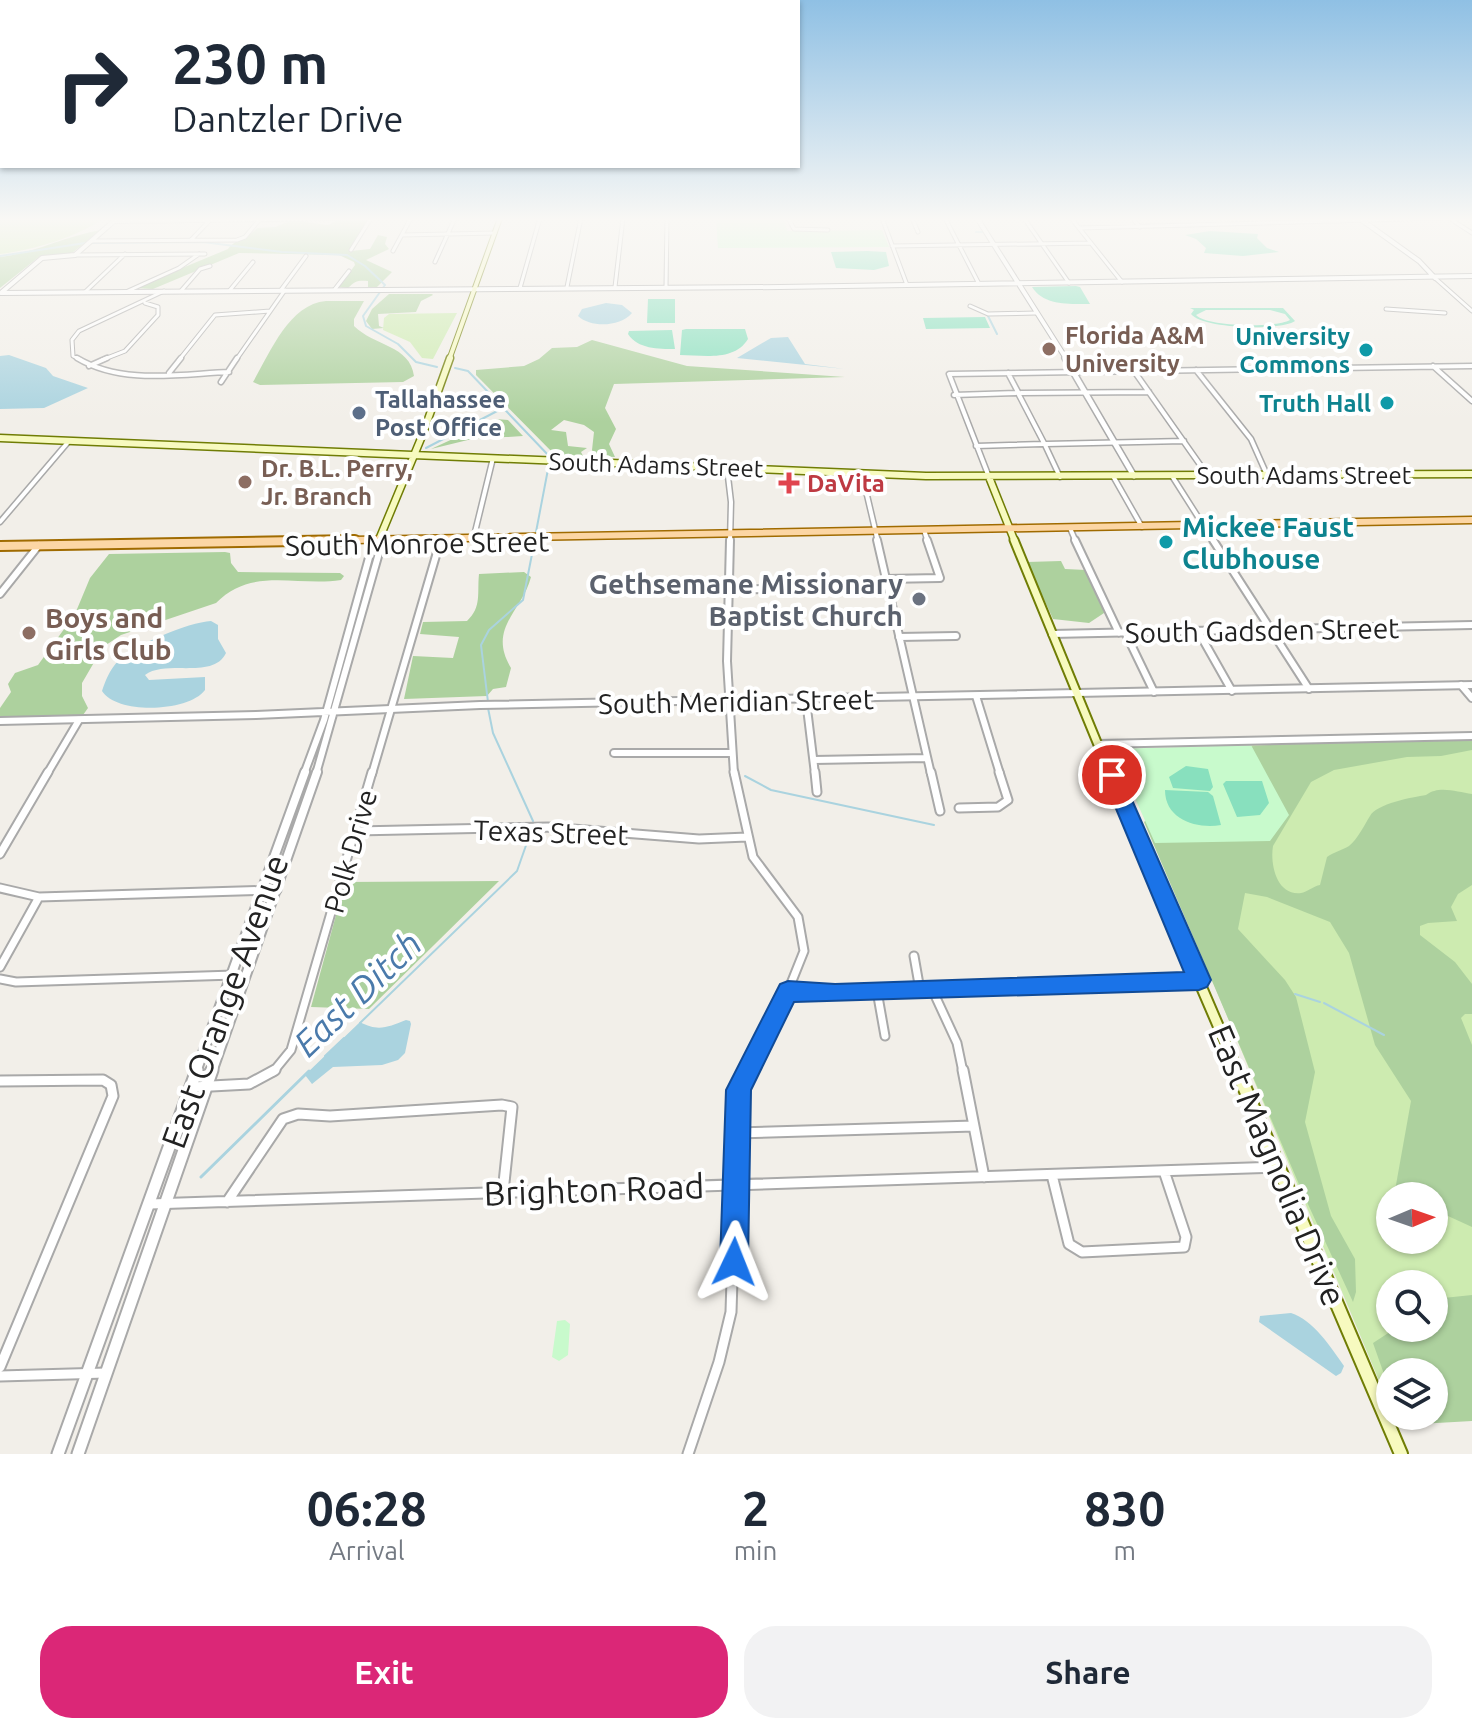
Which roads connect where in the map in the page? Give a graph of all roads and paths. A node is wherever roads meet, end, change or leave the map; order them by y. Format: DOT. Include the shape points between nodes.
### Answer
graph roads {
  1 [pos="91,286"];
  2 [pos="139,286"];
  3 [pos="185,286"];
  4 [pos="233,286"];
  5 [pos="286,286"];
  6 [pos="337,286"];
  7 [pos="804,286"];
  8 [pos="1018,286"];
  9 [pos="1444,286"];
  10 [pos="567,287"];
  11 [pos="615,287"];
  12 [pos="666,287"];
  13 [pos="475,288"];
  14 [pos="520,288"];
  15 [pos="335,289"];
  16 [pos="230,290"];
  17 [pos="283,290"];
  18 [pos="2,291"];
  19 [pos="128,291"];
  20 [pos="164,291"];
  21 [pos="181,291"];
  22 [pos="85,292"];
  23 [pos="145,303"];
  24 [pos="970,306"];
  25 [pos="1386,309"];
  26 [pos="270,311"];
  27 [pos="1472,311"];
  28 [pos="1036,313"];
  29 [pos="1445,313"];
  30 [pos="89,366"];
  31 [pos="1433,366"];
  32 [pos="1472,366"];
  33 [pos="1196,370"];
  34 [pos="1134,371"];
  35 [pos="229,372"];
  36 [pos="1072,372"];
  37 [pos="169,373"];
  38 [pos="1008,373"];
  39 [pos="221,382"];
  40 [pos="1149,392"];
  41 [pos="1018,393"];
  42 [pos="1084,393"];
  43 [pos="954,395"];
  44 [pos="1471,398"];
  45 [pos="0,438"];
  46 [pos="69,441"];
  47 [pos="1184,441"];
  48 [pos="1114,443"];
  49 [pos="1044,444"];
  50 [pos="976,446"];
  51 [pos="414,455"];
  52 [pos="493,458"];
  53 [pos="727,468"];
  54 [pos="862,474"];
  55 [pos="1472,474"];
  56 [pos="1267,475"];
  57 [pos="1113,476"];
  58 [pos="1134,476"];
  59 [pos="1172,476"];
  60 [pos="1208,476"];
  61 [pos="989,477"];
  62 [pos="1060,477"];
  63 [pos="1472,520"];
  64 [pos="0,522"];
  65 [pos="1204,526"];
  66 [pos="1142,527"];
  67 [pos="1070,528"];
  68 [pos="1011,529"];
  69 [pos="924,530"];
  70 [pos="874,531"];
  71 [pos="730,534"];
  72 [pos="589,537"];
  73 [pos="474,539"];
  74 [pos="378,541"];
  75 [pos="440,542"];
  76 [pos="0,548"];
  77 [pos="37,548"];
  78 [pos="886,582"];
  79 [pos="729,590"];
  80 [pos="0,594"];
  81 [pos="1472,625"];
  82 [pos="1271,630"];
  83 [pos="1198,631"];
  84 [pos="1122,632"];
  85 [pos="1052,634"];
  86 [pos="956,636"];
  87 [pos="899,637"];
  88 [pos="1461,685"];
  89 [pos="1472,685"];
  90 [pos="1309,689"];
  91 [pos="1232,691"];
  92 [pos="1154,692"];
  93 [pos="1076,694"];
  94 [pos="976,696"];
  95 [pos="914,698"];
  96 [pos="1472,698"];
  97 [pos="806,700"];
  98 [pos="728,702"];
  99 [pos="392,708"];
  100 [pos="338,711"];
  101 [pos="327,712"];
  102 [pos="79,720"];
  103 [pos="1,722"];
  104 [pos="1472,736"];
  105 [pos="1098,744"];
  106 [pos="614,753"];
  107 [pos="731,753"];
  108 [pos="927,758"];
  109 [pos="814,760"];
  110 [pos="817,792"];
  111 [pos="959,808"];
  112 [pos="940,811"];
  113 [pos="356,831"];
  114 [pos="747,837"];
  115 [pos="0,854"];
  116 [pos="0,888"];
  117 [pos="264,890"];
  118 [pos="277,890"];
  119 [pos="39,897"];
  120 [pos="914,956"];
  121 [pos="0,967"];
  122 [pos="234,975"];
  123 [pos="0,979"];
  124 [pos="1199,980"];
  125 [pos="932,989"];
  126 [pos="920,990"];
  127 [pos="788,991"];
  128 [pos="877,991"];
  129 [pos="885,1036"];
  130 [pos="1,1083"];
  131 [pos="193,1087"];
  132 [pos="208,1087"];
  133 [pos="974,1126"];
  134 [pos="736,1133"];
  135 [pos="1279,1167"];
  136 [pos="1164,1171"];
  137 [pos="1052,1175"];
  138 [pos="984,1177"];
  139 [pos="736,1185"];
  140 [pos="503,1192"];
  141 [pos="227,1202"];
  142 [pos="150,1204"];
  143 [pos="167,1204"];
  144 [pos="0,1367"];
  145 [pos="88,1373"];
  146 [pos="106,1373"];
  147 [pos="0,1376"];
  148 [pos="58,1454"];
  149 [pos="78,1454"];
  150 [pos="688,1454"];
  151 [pos="1401,1454"];
  1 -- 22 [label="street"];
  2 -- 19 [label="street"];
  3 -- 21 [label="street"];
  4 -- 16 [label="street"];
  5 -- 17 [label="street"];
  6 -- 15 [label="street"];
  7 -- 12 [label="street"];
  8 -- 28 [label="street"];
  9 -- 27 [label="street"];
  10 -- 11 [label="street"];
  10 -- 14 [label="street"];
  11 -- 12 [label="street"];
  13 -- 14 [label="street"];
  13 -- 15 [label="street"];
  13 -- 51 [label="main road, East Orange Avenue"];
  15 -- 17 [label="street"];
  16 -- 17 [label="street"];
  16 -- 21 [label="street"];
  17 -- 26 [label="street"];
  18 -- 22 [label="street"];
  19 -- 20 [label="street"];
  19 -- 22 [label="street"];
  20 -- 21 [label="street"];
  20 -- 23 [label="street"];
  23 -- 30 [label="street" via="160,312 138,338 119,354"];
  23 -- 30 [label="street" via="73,336 73,356"];
  24 -- 28 [label="street" via="984,313"];
  25 -- 29 [label="street"];
  26 -- 35 [label="street"];
  26 -- 37 [label="street" via="213,316"];
  28 -- 36 [label="street"];
  30 -- 37 [label="street" via="115,373"];
  31 -- 32 [label="street"];
  31 -- 33 [label="street"];
  31 -- 44 [label="street"];
  33 -- 34 [label="street"];
  33 -- 56 [label="street" via="1251,439"];
  34 -- 36 [label="street"];
  34 -- 40 [label="street"];
  35 -- 37 [label="street"];
  35 -- 39 [label="street"];
  36 -- 38 [label="street"];
  36 -- 42 [label="street"];
  38 -- 41 [label="street"];
  38 -- 43 [label="street" via="949,374"];
  40 -- 42 [label="street"];
  40 -- 47 [label="street"];
  41 -- 42 [label="street"];
  41 -- 43 [label="street"];
  41 -- 49 [label="street"];
  42 -- 48 [label="street"];
  43 -- 50 [label="street"];
  45 -- 46 [label="main road, South Adams Street"];
  46 -- 51 [label="main road, South Adams Street"];
  46 -- 64 [label="street"];
  47 -- 48 [label="street"];
  47 -- 60 [label="street"];
  48 -- 49 [label="street"];
  48 -- 58 [label="street"];
  49 -- 50 [label="street"];
  49 -- 62 [label="street"];
  50 -- 61 [label="street"];
  51 -- 52 [label="main road, South Adams Street"];
  51 -- 74 [label="main road, East Orange Avenue"];
  52 -- 53 [label="main road, South Adams Street"];
  52 -- 73 [label="street"];
  53 -- 54 [label="main road, South Adams Street"];
  53 -- 71 [label="street"];
  54 -- 61 [label="main road, South Adams Street"];
  54 -- 70 [label="street"];
  55 -- 56 [label="main road, South Adams Street"];
  56 -- 60 [label="main road, South Adams Street"];
  57 -- 58 [label="main road, South Adams Street"];
  57 -- 62 [label="main road, South Adams Street"];
  57 -- 66 [label="street"];
  58 -- 59 [label="main road, South Adams Street"];
  59 -- 60 [label="main road, South Adams Street"];
  59 -- 65 [label="street"];
  61 -- 62 [label="main road, South Adams Street"];
  61 -- 68 [label="main road, East Magnolia Drive"];
  63 -- 65 [label="main road, South Monroe Street"];
  65 -- 66 [label="main road, South Monroe Street"];
  65 -- 82 [label="street"];
  66 -- 67 [label="main road, South Monroe Street"];
  67 -- 68 [label="main road, South Monroe Street"];
  67 -- 84 [label="street"];
  68 -- 69 [label="main road, South Monroe Street"];
  68 -- 85 [label="main road, East Magnolia Drive"];
  69 -- 70 [label="main road, South Monroe Street"];
  69 -- 78 [label="street" via="940,578"];
  70 -- 71 [label="main road, South Monroe Street"];
  70 -- 78 [label="street"];
  71 -- 72 [label="main road, South Monroe Street"];
  71 -- 79 [label="street"];
  72 -- 73 [label="main road, South Monroe Street"];
  72 -- 73 [label="main road, South Monroe Street"];
  73 -- 74 [label="main road, South Monroe Street"];
  73 -- 75 [label="main road, South Monroe Street"];
  74 -- 75 [label="main road, South Monroe Street"];
  74 -- 77 [label="main road, South Monroe Street"];
  74 -- 100 [label="street, East Orange Avenue"];
  74 -- 101 [label="street, East Orange Avenue"];
  75 -- 99 [label="street, Polk Drive"];
  76 -- 77 [label="main road, South Monroe Street"];
  77 -- 80 [label="street"];
  78 -- 79 [label="street"];
  78 -- 87 [label="street"];
  79 -- 98 [label="street"];
  81 -- 82 [label="street, South Gadsden Street"];
  82 -- 83 [label="street, South Gadsden Street"];
  82 -- 90 [label="street"];
  83 -- 84 [label="street, South Gadsden Street"];
  83 -- 91 [label="street"];
  84 -- 85 [label="street, South Gadsden Street"];
  84 -- 92 [label="street"];
  85 -- 93 [label="main road, East Magnolia Drive"];
  86 -- 87 [label="street"];
  87 -- 95 [label="street"];
  88 -- 89 [label="street, South Meridian Street"];
  88 -- 90 [label="street, South Meridian Street"];
  88 -- 96 [label="street"];
  90 -- 91 [label="street, South Meridian Street"];
  91 -- 92 [label="street, South Meridian Street"];
  92 -- 93 [label="street, South Meridian Street"];
  93 -- 94 [label="street, South Meridian Street"];
  93 -- 105 [label="main road, East Magnolia Drive"];
  94 -- 95 [label="street, South Meridian Street"];
  94 -- 111 [label="street" via="1008,800 998,807"];
  95 -- 97 [label="street, South Meridian Street"];
  95 -- 108 [label="street"];
  97 -- 98 [label="street, South Meridian Street"];
  97 -- 109 [label="street"];
  98 -- 99 [label="street, South Meridian Street"];
  98 -- 107 [label="street"];
  99 -- 100 [label="street, South Meridian Street"];
  99 -- 113 [label="street, Polk Drive"];
  100 -- 101 [label="street, South Meridian Street"];
  100 -- 118 [label="street, East Orange Avenue"];
  101 -- 102 [label="street, South Meridian Street"];
  101 -- 117 [label="street, East Orange Avenue"];
  102 -- 103 [label="street, South Meridian Street"];
  102 -- 115 [label="street"];
  104 -- 105 [label="street"];
  105 -- 124 [label="main road, East Magnolia Drive"];
  106 -- 107 [label="street"];
  107 -- 114 [label="street"];
  108 -- 109 [label="street"];
  108 -- 112 [label="street"];
  109 -- 110 [label="street"];
  113 -- 114 [label="street, Texas Street" via="520,826 699,839"];
  113 -- 132 [label="street, Polk Drive" via="284,1064 259,1083"];
  114 -- 127 [label="street" via="759,868 798,917 804,951"];
  116 -- 119 [label="street"];
  117 -- 118 [label="street"];
  117 -- 119 [label="street"];
  117 -- 122 [label="street, East Orange Avenue"];
  118 -- 132 [label="street, East Orange Avenue"];
  119 -- 121 [label="street"];
  120 -- 126 [label="street"];
  122 -- 123 [label="street"];
  122 -- 131 [label="street, East Orange Avenue"];
  124 -- 125 [label="street"];
  124 -- 135 [label="main road, East Magnolia Drive"];
  125 -- 126 [label="street"];
  125 -- 133 [label="street" via="957,1043"];
  126 -- 128 [label="street"];
  127 -- 128 [label="street"];
  127 -- 134 [label="street" via="742,1077"];
  128 -- 129 [label="street"];
  130 -- 144 [label="street" via="91,1079 111,1085 113,1096"];
  131 -- 132 [label="street, Polk Drive"];
  131 -- 142 [label="street, East Orange Avenue"];
  132 -- 143 [label="street, East Orange Avenue"];
  133 -- 134 [label="street"];
  133 -- 138 [label="street"];
  134 -- 139 [label="street"];
  135 -- 136 [label="street, Brighton Road"];
  135 -- 151 [label="main road, East Magnolia Drive"];
  136 -- 137 [label="street, Brighton Road"];
  136 -- 137 [label="street" via="1186,1237 1184,1247 1078,1251 1069,1244"];
  137 -- 138 [label="street, Brighton Road"];
  138 -- 139 [label="street, Brighton Road"];
  139 -- 140 [label="street, Brighton Road"];
  139 -- 150 [label="street" via="728,1331"];
  140 -- 141 [label="street, Brighton Road"];
  140 -- 141 [label="street" via="509,1106 298,1114 283,1119"];
  141 -- 143 [label="street, Brighton Road"];
  142 -- 143 [label="street, Brighton Road"];
  142 -- 145 [label="street, East Orange Avenue"];
  143 -- 146 [label="street, East Orange Avenue"];
  145 -- 146 [label="street"];
  145 -- 147 [label="street"];
  145 -- 148 [label="street, East Orange Avenue"];
  146 -- 149 [label="street, East Orange Avenue"];
}
